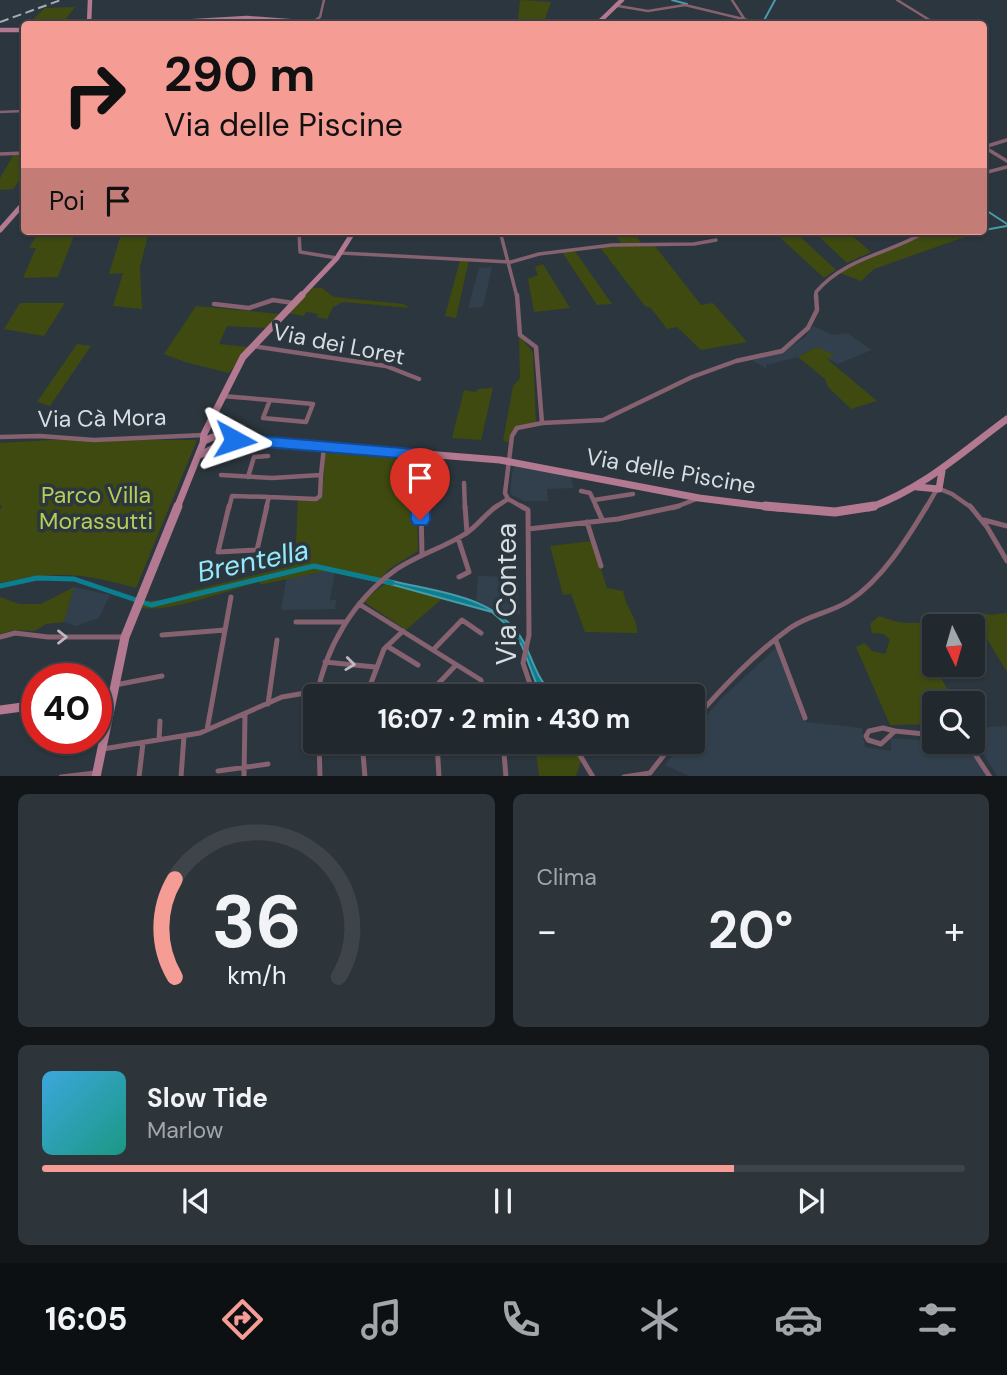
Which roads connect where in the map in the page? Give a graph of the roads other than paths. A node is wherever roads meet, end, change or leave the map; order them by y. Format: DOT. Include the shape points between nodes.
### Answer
graph roads {
  1 [pos="90,0"];
  2 [pos="324,0"];
  3 [pos="622,0"];
  4 [pos="732,0"];
  5 [pos="897,0"];
  6 [pos="618,6"];
  7 [pos="89,21"];
  8 [pos="196,21"];
  9 [pos="278,21"];
  10 [pos="315,21"];
  11 [pos="600,21"];
  12 [pos="746,21"];
  13 [pos="931,21"];
  14 [pos="0,30"];
  15 [pos="21,30"];
  16 [pos="21,111"];
  17 [pos="0,112"];
  18 [pos="1007,141"];
  19 [pos="987,146"];
  20 [pos="987,149"];
  21 [pos="0,153"];
  22 [pos="21,153"];
  23 [pos="1007,161"];
  24 [pos="1007,167"];
  25 [pos="987,172"];
  26 [pos="21,206"];
  27 [pos="0,230"];
  28 [pos="299,235"];
  29 [pos="352,235"];
  30 [pos="501,235"];
  31 [pos="918,235"];
  32 [pos="716,240"];
  33 [pos="339,256"];
  34 [pos="511,262"];
  35 [pos="294,303"];
  36 [pos="214,304"];
  37 [pos="253,346"];
  38 [pos="419,379"];
  39 [pos="222,396"];
  40 [pos="270,400"];
  41 [pos="1007,419"];
  42 [pos="210,423"];
  43 [pos="542,423"];
  44 [pos="0,437"];
  45 [pos="203,440"];
  46 [pos="214,442"];
  47 [pos="324,447"];
  48 [pos="419,454"];
  49 [pos="268,456"];
  50 [pos="196,459"];
  51 [pos="510,461"];
  52 [pos="221,475"];
  53 [pos="321,475"];
  54 [pos="248,477"];
  55 [pos="464,483"];
  56 [pos="935,487"];
  57 [pos="580,491"];
  58 [pos="633,494"];
  59 [pos="270,496"];
  60 [pos="699,498"];
  61 [pos="508,499"];
  62 [pos="594,500"];
  63 [pos="602,520"];
  64 [pos="984,520"];
  65 [pos="587,522"];
  66 [pos="1007,526"];
  67 [pos="528,529"];
  68 [pos="467,533"];
  69 [pos="458,538"];
  70 [pos="422,555"];
  71 [pos="1007,561"];
  72 [pos="601,566"];
  73 [pos="459,577"];
  74 [pos="231,597"];
  75 [pos="359,604"];
  76 [pos="296,622"];
  77 [pos="346,622"];
  78 [pos="225,630"];
  79 [pos="403,631"];
  80 [pos="481,633"];
  81 [pos="162,635"];
  82 [pos="0,637"];
  83 [pos="125,637"];
  84 [pos="277,640"];
  85 [pos="776,641"];
  86 [pos="387,646"];
  87 [pos="433,650"];
  88 [pos="325,662"];
  89 [pos="456,664"];
  90 [pos="418,665"];
  91 [pos="375,667"];
  92 [pos="162,676"];
  93 [pos="320,684"];
  94 [pos="370,684"];
  95 [pos="438,684"];
  96 [pos="482,684"];
  97 [pos="530,684"];
  98 [pos="114,685"];
  99 [pos="112,693"];
  100 [pos="303,695"];
  101 [pos="268,704"];
  102 [pos="21,707"];
  103 [pos="705,707"];
  104 [pos="0,709"];
  105 [pos="245,714"];
  106 [pos="804,718"];
  107 [pos="160,721"];
  108 [pos="207,730"];
  109 [pos="895,731"];
  110 [pos="922,734"];
  111 [pos="184,736"];
  112 [pos="159,740"];
  113 [pos="143,743"];
  114 [pos="112,748"];
  115 [pos="100,754"];
  116 [pos="319,754"];
  117 [pos="363,754"];
  118 [pos="438,754"];
  119 [pos="504,754"];
  120 [pos="579,754"];
  121 [pos="664,754"];
  122 [pos="975,754"];
  123 [pos="268,764"];
  124 [pos="244,767"];
  125 [pos="218,771"];
  126 [pos="96,774"];
  127 [pos="651,775"];
  128 [pos="61,776"];
  129 [pos="139,776"];
  130 [pos="181,776"];
  131 [pos="244,776"];
  132 [pos="320,776"];
  133 [pos="365,776"];
  134 [pos="439,776"];
  135 [pos="506,776"];
  136 [pos="593,776"];
  137 [pos="624,776"];
  138 [pos="990,776"];
  1 -- 7 [label="street"];
  2 -- 10 [label="street"];
  3 -- 6 [label="street"];
  4 -- 12 [label="street"];
  5 -- 13 [label="street"];
  6 -- 11 [label="street"];
  6 -- 12 [label="street" via="648,11 685,5"];
  8 -- 9 [label="street"];
  14 -- 15 [label="street"];
  16 -- 17 [label="street"];
  18 -- 19 [label="street"];
  20 -- 23 [label="street"];
  21 -- 22 [label="street"];
  24 -- 25 [label="street"];
  26 -- 27 [label="street"];
  28 -- 33 [label="street" via="300,252"];
  29 -- 33 [label="street"];
  30 -- 34 [label="street"];
  31 -- 43 [label="street" via="859,258 824,280 816,292 817,310 808,328 782,351 692,377 603,419"];
  32 -- 34 [label="street" via="612,245"];
  33 -- 34 [label="street"];
  33 -- 35 [label="street"];
  34 -- 43 [label="street" via="520,335 536,347"];
  35 -- 36 [label="street" via="273,300 248,308"];
  35 -- 37 [label="street"];
  37 -- 38 [label="street, Via dei Loret" via="377,365"];
  37 -- 39 [label="street"];
  39 -- 40 [label="street"];
  39 -- 42 [label="street"];
  40 -- 40 [label="street" via="263,418 306,422 313,404"];
  41 -- 56 [label="street" via="955,457"];
  42 -- 45 [label="street"];
  42 -- 46 [label="street" via="207,433"];
  43 -- 51 [label="street, Via Contea" via="517,428"];
  44 -- 45 [label="street, Via Cà Mora"];
  45 -- 46 [label="street" via="206,446"];
  45 -- 50 [label="street"];
  46 -- 47 [label="street, Via delle Piscine"];
  46 -- 50 [label="street"];
  47 -- 48 [label="street, Via delle Piscine"];
  47 -- 53 [label="street"];
  48 -- 51 [label="street, Via delle Piscine"];
  48 -- 70 [label="street"];
  49 -- 54 [label="street" via="254,457"];
  50 -- 83 [label="street"];
  51 -- 60 [label="street, Via delle Piscine"];
  51 -- 61 [label="street, Via Contea"];
  52 -- 54 [label="street"];
  53 -- 54 [label="street"];
  53 -- 59 [label="street" via="320,496 315,499"];
  55 -- 68 [label="street"];
  56 -- 60 [label="street, Via delle Piscine" via="914,488 880,505 835,512"];
  56 -- 64 [label="street" via="963,498"];
  56 -- 85 [label="street" via="920,518 860,593 845,604 810,615"];
  57 -- 62 [label="street" via="590,493"];
  58 -- 62 [label="street"];
  59 -- 59 [label="street" via="231,497 218,552 257,550"];
  60 -- 63 [label="street" via="686,505"];
  61 -- 67 [label="street, Via Contea" via="526,508"];
  61 -- 68 [label="street"];
  62 -- 63 [label="street"];
  63 -- 65 [label="street"];
  64 -- 66 [label="street"];
  64 -- 71 [label="street"];
  65 -- 67 [label="street"];
  65 -- 72 [label="street"];
  67 -- 97 [label="street, Via Contea" via="524,669"];
  68 -- 69 [label="street"];
  69 -- 70 [label="street"];
  69 -- 73 [label="street" via="469,572"];
  70 -- 75 [label="street" via="387,577"];
  74 -- 78 [label="street"];
  75 -- 77 [label="street"];
  75 -- 79 [label="street"];
  76 -- 77 [label="street"];
  77 -- 88 [label="street"];
  78 -- 81 [label="street"];
  78 -- 108 [label="street"];
  79 -- 86 [label="street"];
  79 -- 87 [label="street"];
  80 -- 87 [label="street" via="462,620"];
  82 -- 83 [label="street, one-way" via="15,633"];
  83 -- 98 [label="street"];
  84 -- 101 [label="street"];
  85 -- 103 [label="street"];
  85 -- 106 [label="street"];
  86 -- 90 [label="street"];
  86 -- 91 [label="street"];
  87 -- 89 [label="street"];
  88 -- 91 [label="street, one-way"];
  88 -- 93 [label="street"];
  89 -- 95 [label="street"];
  89 -- 96 [label="street"];
  91 -- 94 [label="street"];
  92 -- 98 [label="street"];
  98 -- 99 [label="street"];
  100 -- 101 [label="street"];
  101 -- 105 [label="street"];
  102 -- 104 [label="street"];
  105 -- 108 [label="street"];
  105 -- 124 [label="street"];
  107 -- 112 [label="street"];
  108 -- 111 [label="street"];
  109 -- 110 [label="street"];
  111 -- 112 [label="street"];
  111 -- 130 [label="street"];
  112 -- 113 [label="street"];
  113 -- 114 [label="street"];
  113 -- 129 [label="street"];
  115 -- 126 [label="street"];
  116 -- 132 [label="street"];
  117 -- 133 [label="street"];
  118 -- 134 [label="street"];
  119 -- 135 [label="street"];
  120 -- 136 [label="street"];
  121 -- 127 [label="street"];
  122 -- 138 [label="street"];
  123 -- 124 [label="street"];
  124 -- 125 [label="street"];
  124 -- 131 [label="street"];
  126 -- 128 [label="street"];
  127 -- 137 [label="street"];
}
